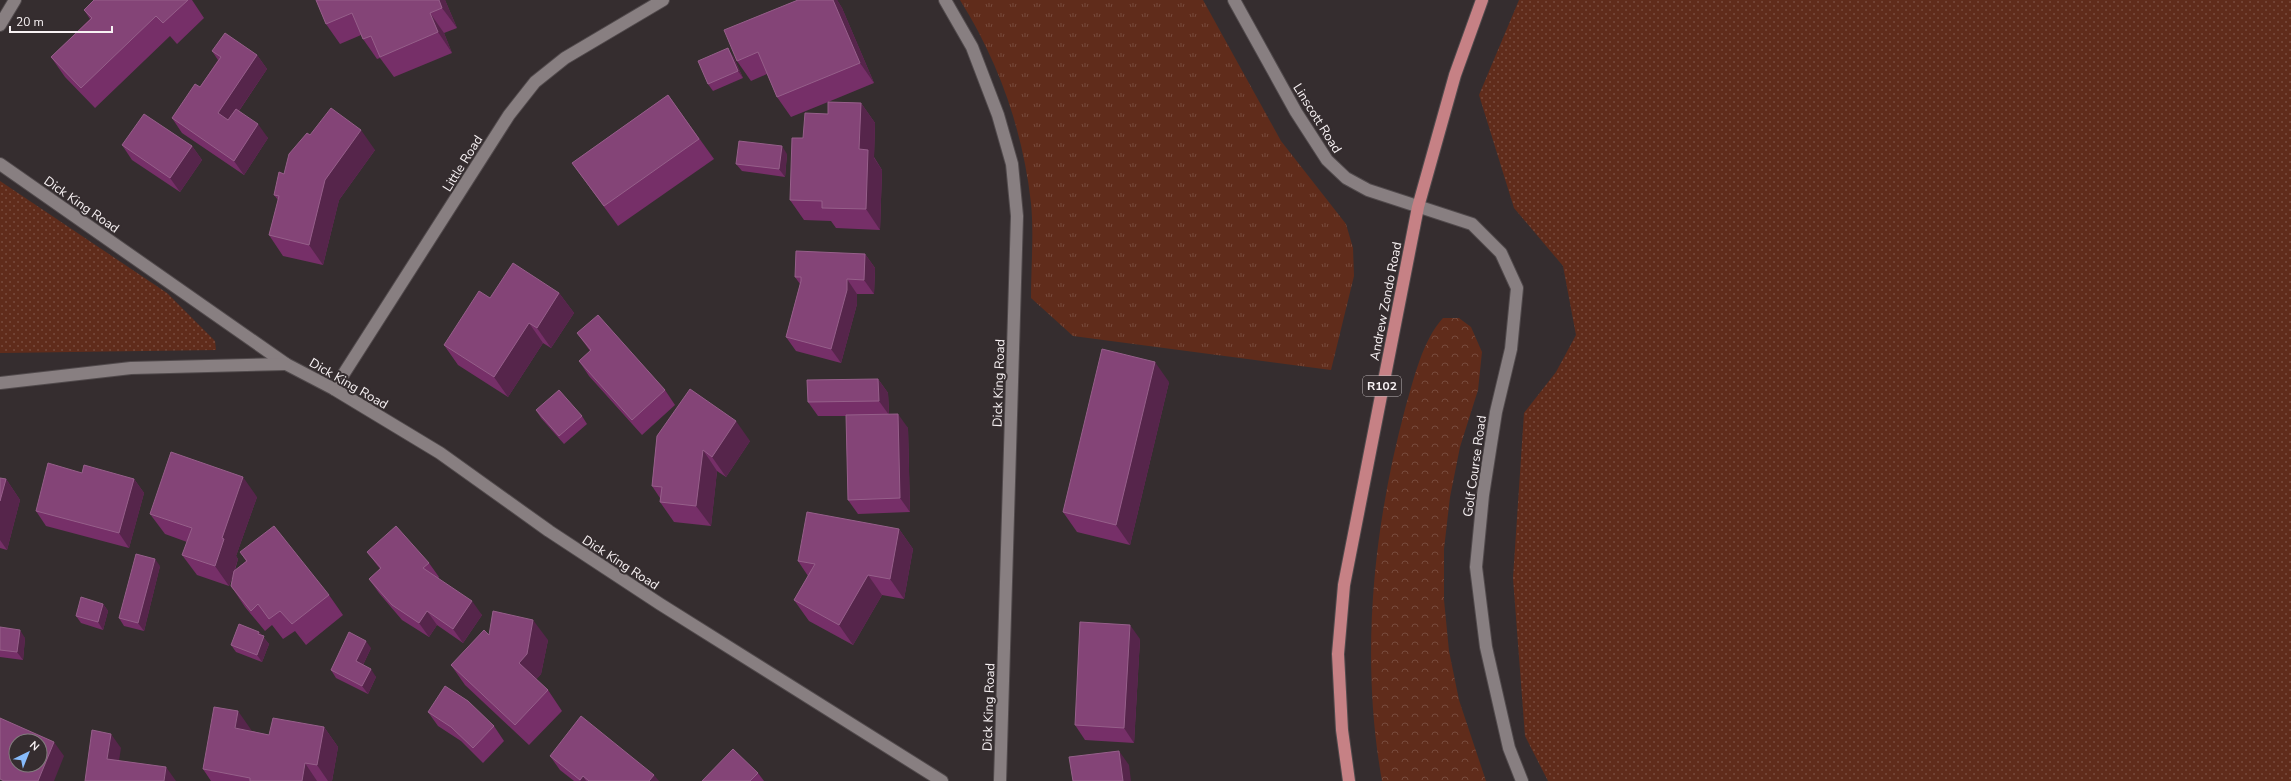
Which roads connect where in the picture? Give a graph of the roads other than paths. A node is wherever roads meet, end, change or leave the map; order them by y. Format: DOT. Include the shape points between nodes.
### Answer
graph roads {
  1 [pos="15,0"];
  2 [pos="663,0"];
  3 [pos="945,0"];
  4 [pos="1234,0"];
  5 [pos="1482,0"];
  6 [pos="0,25"];
  7 [pos="0,164"];
  8 [pos="1418,207"];
  9 [pos="286,364"];
  10 [pos="0,383"];
  11 [pos="334,389"];
  12 [pos="942,781"];
  13 [pos="1000,781"];
  14 [pos="1349,781"];
  15 [pos="1522,781"];
  1 -- 6 [label="street"];
  2 -- 11 [label="street, Little Road" via="565,58 535,82 509,115"];
  3 -- 13 [label="street, Dick King Road" via="972,47 998,115 1012,164 1017,216"];
  4 -- 8 [label="street, Linscott Road" via="1296,112 1327,160 1346,178 1368,190"];
  5 -- 8 [label="main road, Andrew Zondo Road / R102" via="1455,75"];
  7 -- 9 [label="street, Dick King Road"];
  8 -- 14 [label="main road, Andrew Zondo Road / R102" via="1344,585 1338,654 1342,730"];
  8 -- 15 [label="street, Golf Course Road" via="1472,224 1501,253 1517,288 1511,349 1496,412 1483,495 1476,567 1486,647 1510,748"];
  9 -- 10 [label="street, Dick King Road" via="131,368"];
  9 -- 11 [label="street, Dick King Road"];
  11 -- 12 [label="street, Dick King Road" via="440,453 549,531 660,604"];
}
